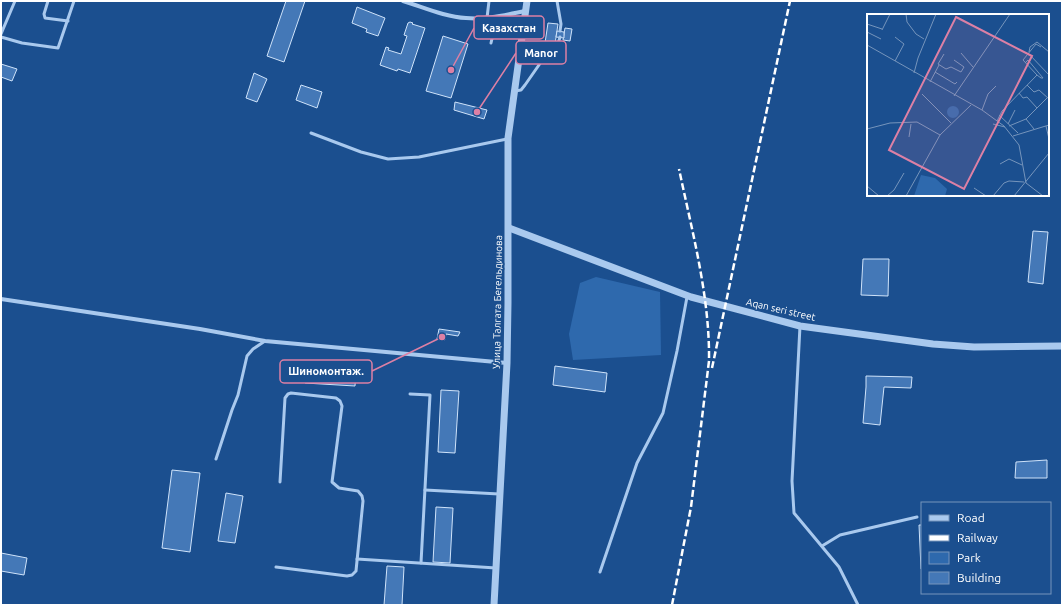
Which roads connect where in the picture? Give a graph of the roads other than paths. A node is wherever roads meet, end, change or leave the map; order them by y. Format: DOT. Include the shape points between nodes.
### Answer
graph roads {
  1 [pos="14,1"];
  2 [pos="48,1"];
  3 [pos="74,1"];
  4 [pos="403,1"];
  5 [pos="489,1"];
  6 [pos="527,1"];
  7 [pos="557,1"];
  8 [pos="525,10"];
  9 [pos="497,17"];
  10 [pos="487,18"];
  11 [pos="68,21"];
  12 [pos="560,31"];
  13 [pos="1,35"];
  14 [pos="560,38"];
  15 [pos="491,43"];
  16 [pos="514,92"];
  17 [pos="312,133"];
  18 [pos="508,138"];
  19 [pos="509,228"];
  20 [pos="687,295"];
  21 [pos="1,299"];
  22 [pos="800,326"];
  23 [pos="265,341"];
  24 [pos="1062,346"];
  25 [pos="507,363"];
  26 [pos="410,394"];
  27 [pos="216,459"];
  28 [pos="280,482"];
  29 [pos="425,490"];
  30 [pos="499,494"];
  31 [pos="917,517"];
  32 [pos="822,546"];
  33 [pos="357,560"];
  34 [pos="420,563"];
  35 [pos="276,567"];
  36 [pos="496,568"];
  37 [pos="600,572"];
  38 [pos="494,605"];
  39 [pos="858,605"];
  1 -- 13 [label="lane"];
  2 -- 11 [label="lane" via="45,18"];
  3 -- 11 [label="lane"];
  4 -- 10 [label="street" via="449,15"];
  5 -- 10 [label="lane"];
  6 -- 8 [label="street, Улица Талгата Бегельдинова"];
  7 -- 12 [label="lane"];
  8 -- 9 [label="street"];
  8 -- 16 [label="street, Улица Талгата Бегельдинова"];
  9 -- 10 [label="street"];
  9 -- 15 [label="lane"];
  11 -- 13 [label="lane" via="60,46 56,48 22,43"];
  14 -- 16 [label="lane" via="557,47 548,52 521,90"];
  16 -- 18 [label="street, Улица Талгата Бегельдинова"];
  17 -- 18 [label="lane" via="361,152 388,159 432,154"];
  18 -- 19 [label="street, Улица Талгата Бегельдинова"];
  19 -- 20 [label="street, Aqan seri street"];
  19 -- 25 [label="street, Улица Талгата Бегельдинова"];
  20 -- 22 [label="street, Aqan seri street"];
  20 -- 37 [label="lane" via="663,413 637,464"];
  21 -- 23 [label="street"];
  22 -- 24 [label="street, Aqan seri street" via="933,344 974,347"];
  22 -- 32 [label="lane" via="792,481 794,513"];
  23 -- 25 [label="street"];
  23 -- 27 [label="lane" via="253,348 247,356 238,395"];
  25 -- 30 [label="street, Улица Талгата Бегельдинова"];
  26 -- 29 [label="lane" via="430,395"];
  28 -- 33 [label="lane" via="285,398 291,393 336,398 342,406 332,482 339,488 358,491 362,496"];
  29 -- 30 [label="lane"];
  29 -- 34 [label="lane"];
  30 -- 36 [label="street, Улица Талгата Бегельдинова"];
  31 -- 32 [label="lane" via="840,535"];
  32 -- 39 [label="lane" via="839,567"];
  33 -- 34 [label="lane"];
  33 -- 35 [label="lane" via="356,571 347,576"];
  34 -- 36 [label="lane"];
  36 -- 38 [label="street, Улица Талгата Бегельдинова"];
}
